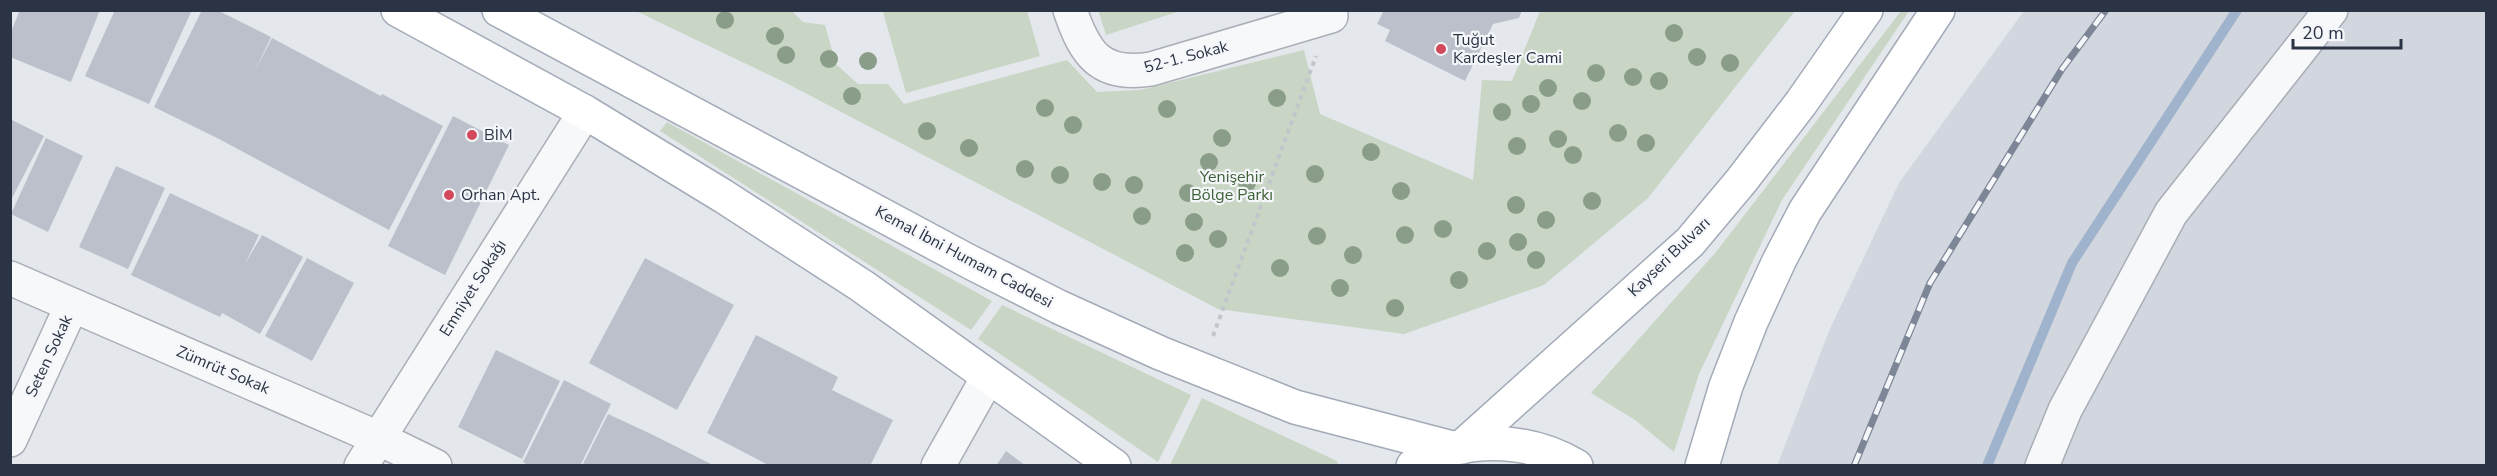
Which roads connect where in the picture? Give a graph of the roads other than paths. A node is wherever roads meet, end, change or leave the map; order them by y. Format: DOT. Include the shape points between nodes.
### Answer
graph roads {
  1 [pos="398,10"];
  2 [pos="499,10"];
  3 [pos="1070,10"];
  4 [pos="1866,10"];
  5 [pos="1938,10"];
  6 [pos="2331,10"];
  7 [pos="1330,13"];
  8 [pos="585,112"];
  9 [pos="10,278"];
  10 [pos="72,305"];
  11 [pos="988,377"];
  12 [pos="378,438"];
  13 [pos="10,440"];
  14 [pos="1457,447"];
  15 [pos="361,465"];
  16 [pos="435,465"];
  17 [pos="938,465"];
  18 [pos="1114,465"];
  19 [pos="1413,465"];
  20 [pos="1576,465"];
  21 [pos="1702,465"];
  22 [pos="2043,465"];
  1 -- 8 [label="main road"];
  2 -- 14 [label="main road, Kemal İbni Humam Caddesi" via="1059,307 1295,407"];
  3 -- 7 [label="street, 52-1. Sokak" via="1090,55 1111,67 1133,71 1151,69"];
  4 -- 14 [label="main road, Kayseri Bulvarı" via="1795,111 1690,242"];
  5 -- 21 [label="main road" via="1805,211 1779,261 1726,386"];
  6 -- 22 [label="street" via="2171,213 2066,410"];
  8 -- 11 [label="main road" via="862,286"];
  8 -- 12 [label="street, Emniyet Sokağı"];
  9 -- 10 [label="street, Zümrüt Sokak"];
  10 -- 12 [label="street, Zümrüt Sokak"];
  10 -- 13 [label="street, Seten Sokak"];
  11 -- 17 [label="street"];
  11 -- 18 [label="main road"];
  12 -- 15 [label="street, Emniyet Sokağı"];
  12 -- 16 [label="street, Zümrüt Sokak"];
  14 -- 19 [label="main road"];
  14 -- 20 [label="main road" via="1488,443 1525,445"];
}
